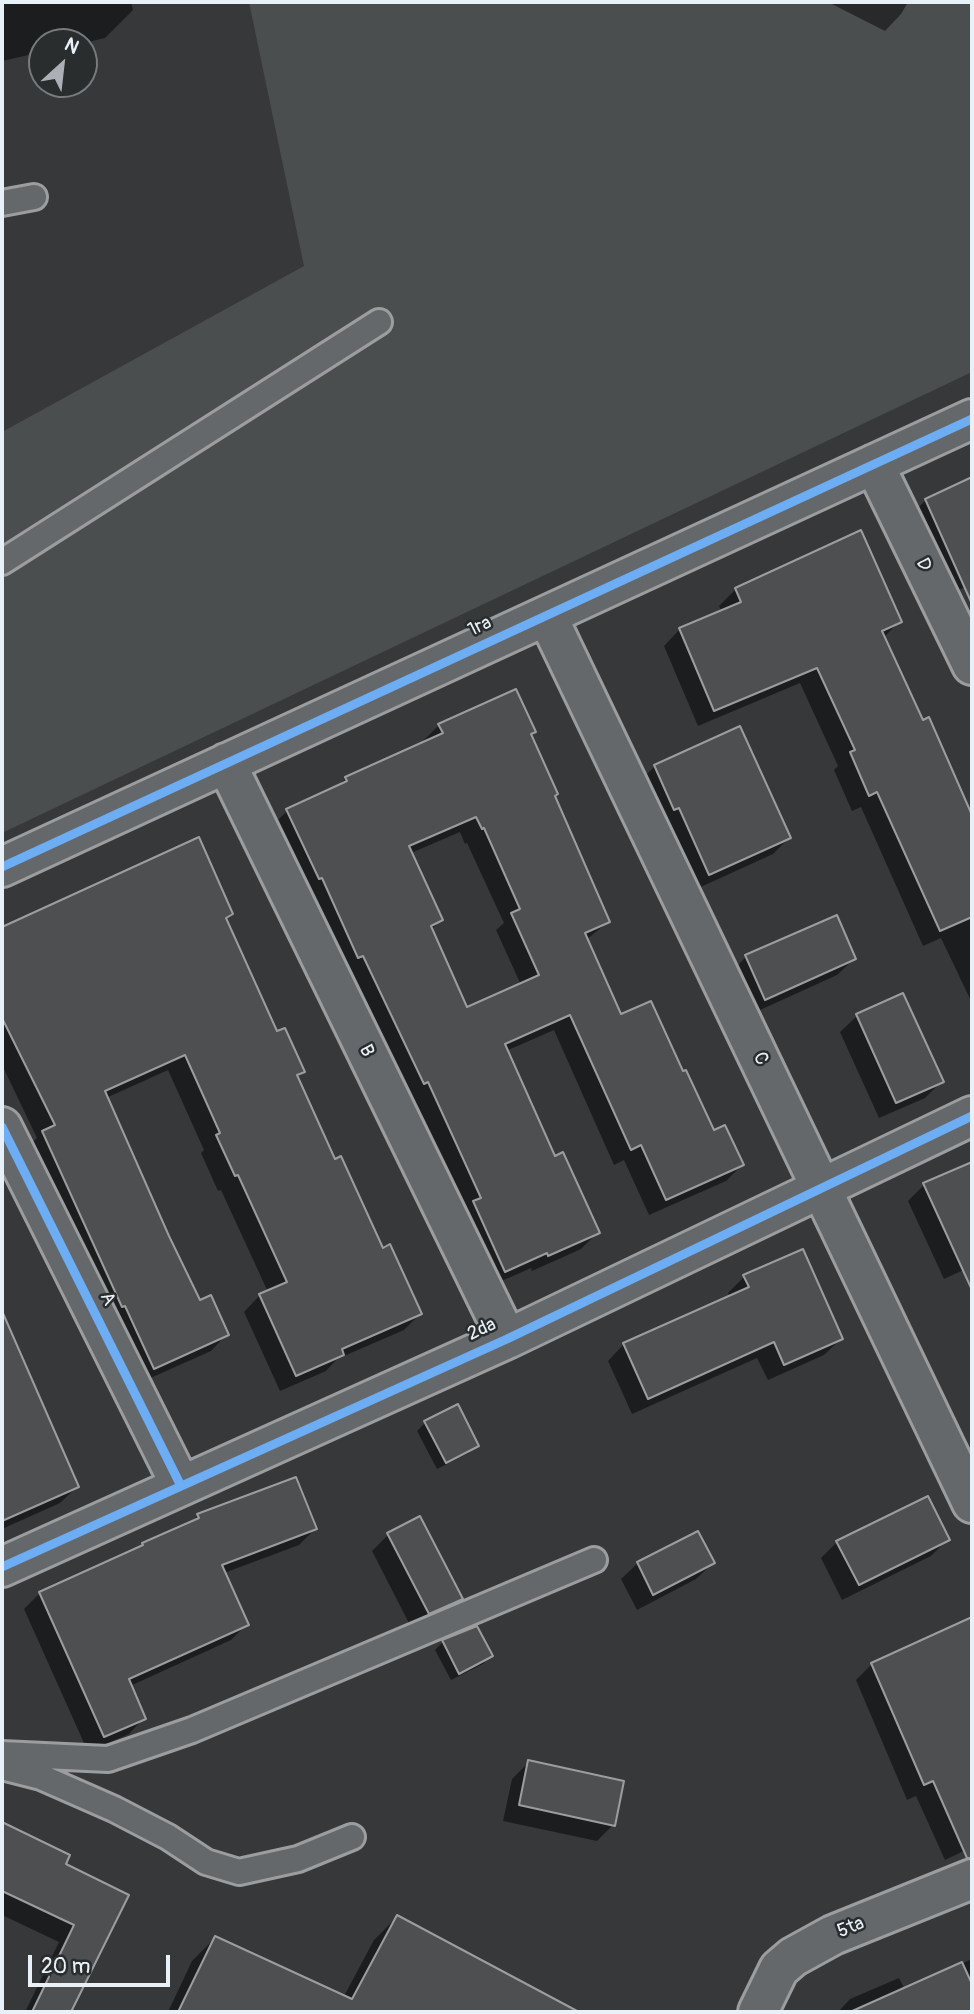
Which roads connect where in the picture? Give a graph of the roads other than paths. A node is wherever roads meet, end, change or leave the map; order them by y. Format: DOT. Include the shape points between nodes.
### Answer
graph roads {
  1 [pos="34,197"];
  2 [pos="2,203"];
  3 [pos="379,321"];
  4 [pos="972,419"];
  5 [pos="874,464"];
  6 [pos="2,562"];
  7 [pos="547,616"];
  8 [pos="972,665"];
  9 [pos="226,763"];
  10 [pos="2,867"];
  11 [pos="972,1116"];
  12 [pos="2,1127"];
  13 [pos="822,1187"];
  14 [pos="507,1339"];
  15 [pos="181,1486"];
  16 [pos="972,1503"];
  17 [pos="594,1560"];
  18 [pos="2,1567"];
  19 [pos="2,1754"];
  20 [pos="2,1767"];
  21 [pos="352,1837"];
  22 [pos="972,1879"];
  23 [pos="758,2012"];
  1 -- 2 [label="lane"];
  3 -- 6 [label="lane"];
  4 -- 5 [label="street, 1ra"];
  5 -- 7 [label="street, 1ra"];
  5 -- 8 [label="street, D"];
  7 -- 9 [label="street, 1ra"];
  7 -- 13 [label="street, C"];
  9 -- 10 [label="street, 1ra"];
  9 -- 14 [label="street, B"];
  11 -- 13 [label="street, 2da"];
  12 -- 15 [label="street, A"];
  13 -- 14 [label="street, 2da"];
  13 -- 16 [label="street, C"];
  14 -- 15 [label="street, 2da"];
  15 -- 18 [label="street, 2da"];
  17 -- 19 [label="lane" via="192,1730 108,1759"];
  20 -- 21 [label="lane" via="41,1777 102,1803 206,1862 239,1872 298,1859"];
  22 -- 23 [label="street, 5ta" via="833,1935 793,1957 779,1969"];
}
